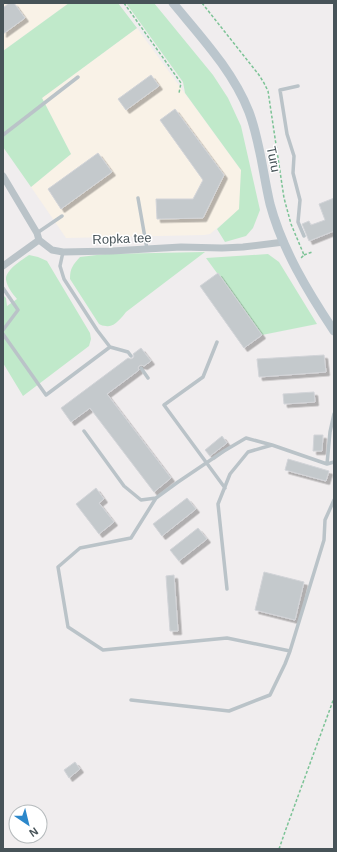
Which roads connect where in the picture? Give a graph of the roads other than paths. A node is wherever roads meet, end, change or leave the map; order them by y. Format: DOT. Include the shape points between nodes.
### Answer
graph roads {
  1 [pos="173,3"];
  2 [pos="78,77"];
  3 [pos="298,86"];
  4 [pos="3,135"];
  5 [pos="3,176"];
  6 [pos="138,198"];
  7 [pos="62,216"];
  8 [pos="37,232"];
  9 [pos="304,236"];
  10 [pos="39,240"];
  11 [pos="284,242"];
  12 [pos="147,249"];
  13 [pos="63,252"];
  14 [pos="3,266"];
  15 [pos="3,288"];
  16 [pos="3,330"];
  17 [pos="334,331"];
  18 [pos="3,334"];
  19 [pos="217,342"];
  20 [pos="110,347"];
  21 [pos="131,356"];
  22 [pos="141,368"];
  23 [pos="148,378"];
  24 [pos="334,414"];
  25 [pos="84,431"];
  26 [pos="272,445"];
  27 [pos="334,462"];
  28 [pos="206,463"];
  29 [pos="327,464"];
  30 [pos="224,488"];
  31 [pos="156,498"];
  32 [pos="334,500"];
  33 [pos="227,589"];
  34 [pos="290,651"];
  35 [pos="131,700"];
  1 -- 11 [label="main road, Turu" via="225,67 240,90 250,113 271,205"];
  2 -- 4 [label="lane"];
  3 -- 9 [label="lane" via="280,90 287,134 294,156 293,173 300,200 298,222"];
  5 -- 8 [label="street"];
  6 -- 12 [label="lane"];
  7 -- 8 [label="lane"];
  8 -- 10 [label="street"];
  10 -- 13 [label="street, Ropka tee" via="52,250"];
  10 -- 14 [label="street"];
  11 -- 12 [label="street, Ropka tee" via="243,247"];
  11 -- 17 [label="main road, Turu" via="301,277"];
  12 -- 13 [label="street, Ropka tee"];
  13 -- 20 [label="lane" via="60,266 64,279"];
  15 -- 16 [label="lane" via="18,310"];
  18 -- 20 [label="lane" via="46,395"];
  19 -- 28 [label="lane" via="203,377 164,405"];
  20 -- 21 [label="lane" via="128,352"];
  22 -- 23 [label="lane"];
  24 -- 29 [label="lane"];
  25 -- 31 [label="lane" via="124,486 141,500"];
  26 -- 28 [label="lane" via="246,438"];
  26 -- 29 [label="lane"];
  26 -- 30 [label="lane" via="248,452 230,474"];
  27 -- 29 [label="lane"];
  28 -- 30 [label="lane"];
  28 -- 31 [label="lane"];
  30 -- 33 [label="lane" via="218,504"];
  31 -- 34 [label="lane" via="131,538 80,548 58,567 68,627 103,650 227,638"];
  32 -- 34 [label="lane" via="325,520 324,540"];
  34 -- 35 [label="lane" via="270,694 229,711"];
}
